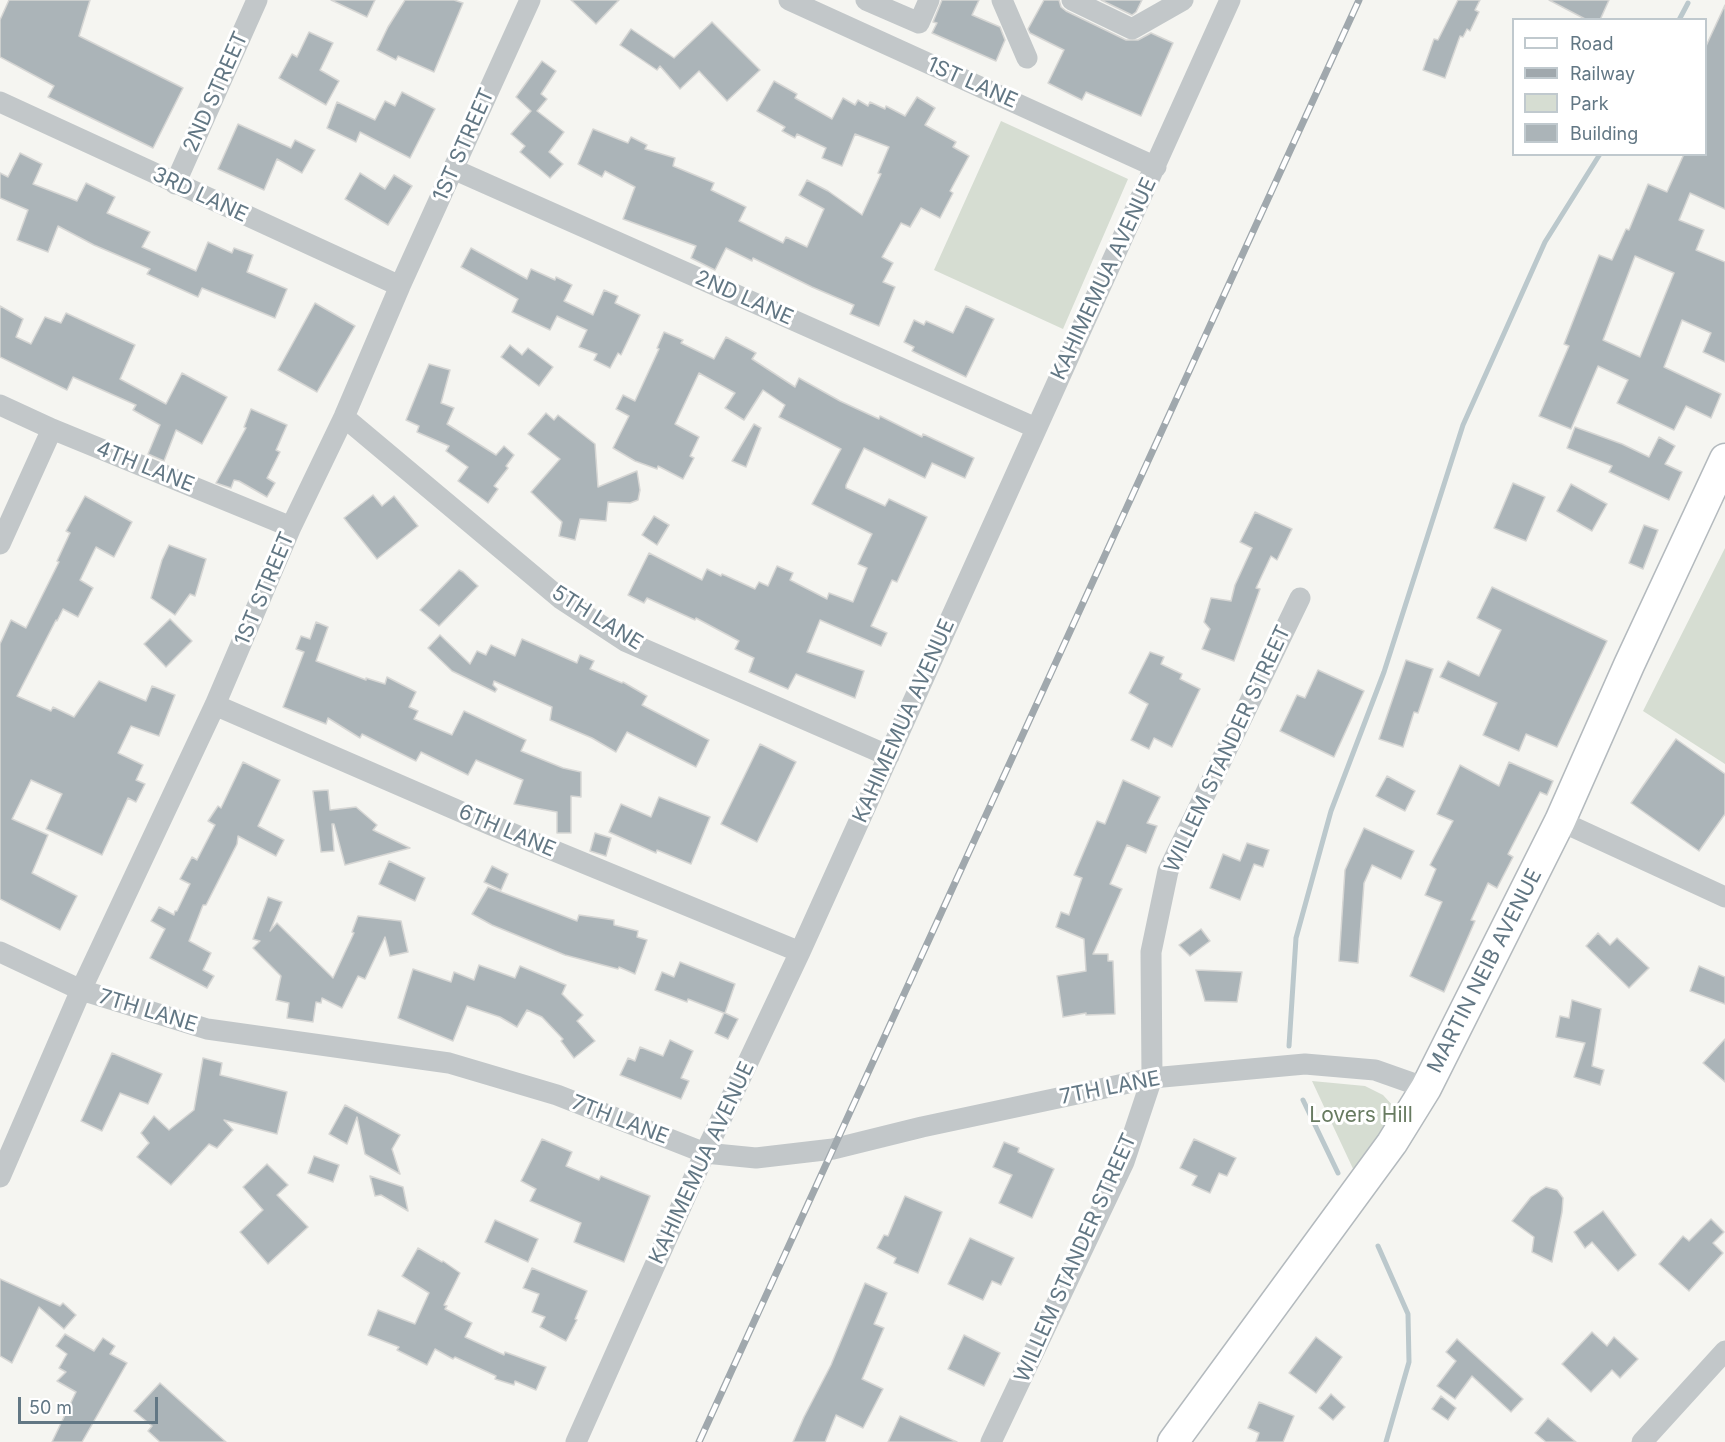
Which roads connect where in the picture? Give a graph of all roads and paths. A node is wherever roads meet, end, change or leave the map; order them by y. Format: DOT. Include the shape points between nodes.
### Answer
graph roads {
  1 [pos="257,0"];
  2 [pos="530,0"];
  3 [pos="789,0"];
  4 [pos="866,0"];
  5 [pos="929,0"];
  6 [pos="1002,0"];
  7 [pos="1072,0"];
  8 [pos="1183,0"];
  9 [pos="1230,0"];
  10 [pos="1026,58"];
  11 [pos="0,102"];
  12 [pos="1156,167"];
  13 [pos="453,169"];
  14 [pos="175,184"];
  15 [pos="400,286"];
  16 [pos="0,405"];
  17 [pos="344,417"];
  18 [pos="1036,428"];
  19 [pos="52,429"];
  20 [pos="1725,459"];
  21 [pos="291,527"];
  22 [pos="0,544"];
  23 [pos="1300,598"];
  24 [pos="215,705"];
  25 [pos="889,756"];
  26 [pos="1560,821"];
  27 [pos="1725,897"];
  28 [pos="0,952"];
  29 [pos="800,952"];
  30 [pos="81,990"];
  31 [pos="1152,1078"];
  32 [pos="1426,1088"];
  33 [pos="705,1153"];
  34 [pos="0,1177"];
  35 [pos="1725,1351"];
  36 [pos="576,1442"];
  37 [pos="992,1442"];
  38 [pos="1173,1442"];
  39 [pos="1642,1442"];
  1 -- 14 [label="street, 2ND STREET"];
  2 -- 13 [label="street, 1ST STREET"];
  3 -- 12 [label="street, 1ST LANE"];
  4 -- 5 [label="street" via="919,23"];
  6 -- 10 [label="street"];
  7 -- 8 [label="street" via="1132,29"];
  9 -- 12 [label="street, KAHIMEMUA AVENUE"];
  11 -- 14 [label="street, 3RD LANE"];
  12 -- 18 [label="street, KAHIMEMUA AVENUE"];
  13 -- 15 [label="street, 1ST STREET"];
  13 -- 18 [label="street, 2ND LANE"];
  14 -- 15 [label="street, 3RD LANE"];
  15 -- 17 [label="street, 1ST STREET"];
  16 -- 19 [label="street, 4TH LANE"];
  17 -- 21 [label="street, 1ST STREET"];
  17 -- 25 [label="street, 5TH LANE" via="561,599 625,641"];
  18 -- 25 [label="street, KAHIMEMUA AVENUE"];
  19 -- 21 [label="street, 4TH LANE"];
  19 -- 22 [label="street"];
  20 -- 26 [label="main road, MARTIN NEIB AVENUE"];
  21 -- 24 [label="street, 1ST STREET"];
  23 -- 31 [label="street, WILLEM STANDER STREET" via="1168,871 1151,952"];
  24 -- 29 [label="street, 6TH LANE" via="489,824"];
  24 -- 30 [label="street, 1ST STREET"];
  25 -- 29 [label="street, KAHIMEMUA AVENUE"];
  26 -- 27 [label="street"];
  26 -- 32 [label="main road, MARTIN NEIB AVENUE"];
  28 -- 30 [label="street, 7TH LANE"];
  29 -- 33 [label="street, KAHIMEMUA AVENUE"];
  30 -- 33 [label="street, 7TH LANE" via="207,1029 449,1063 557,1095"];
  30 -- 34 [label="street, 1ST STREET"];
  31 -- 32 [label="street, 7TH LANE" via="1305,1064 1376,1070"];
  31 -- 33 [label="street, 7TH LANE" via="833,1149 756,1158"];
  31 -- 37 [label="street, WILLEM STANDER STREET" via="1124,1162"];
  32 -- 38 [label="main road, MARTIN NEIB AVENUE" via="1392,1143"];
  33 -- 36 [label="street, KAHIMEMUA AVENUE"];
  35 -- 39 [label="street"];
}
